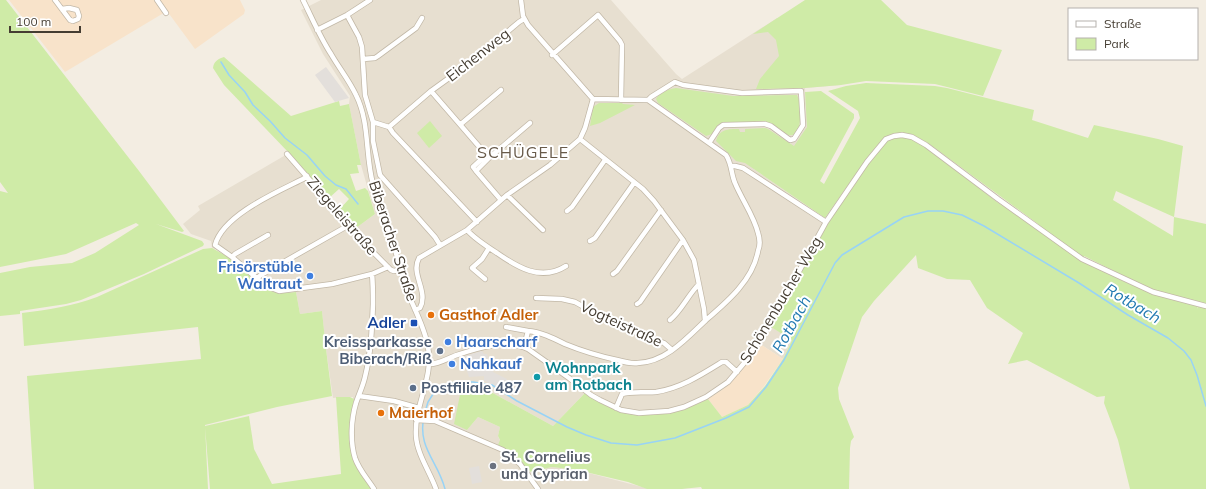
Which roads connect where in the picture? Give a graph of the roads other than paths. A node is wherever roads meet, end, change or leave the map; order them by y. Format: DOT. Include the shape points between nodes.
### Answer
graph roads {
  1 [pos="55,0"];
  2 [pos="157,0"];
  3 [pos="303,0"];
  4 [pos="370,0"];
  5 [pos="521,0"];
  6 [pos="62,9"];
  7 [pos="166,13"];
  8 [pos="347,15"];
  9 [pos="422,18"];
  10 [pos="524,19"];
  11 [pos="317,30"];
  12 [pos="552,55"];
  13 [pos="363,59"];
  14 [pos="501,90"];
  15 [pos="431,91"];
  16 [pos="593,99"];
  17 [pos="621,100"];
  18 [pos="648,100"];
  19 [pos="373,122"];
  20 [pos="530,123"];
  21 [pos="461,124"];
  22 [pos="389,127"];
  23 [pos="580,139"];
  24 [pos="709,143"];
  25 [pos="287,154"];
  26 [pos="487,157"];
  27 [pos="605,160"];
  28 [pos="732,166"];
  29 [pos="307,176"];
  30 [pos="634,183"];
  31 [pos="507,195"];
  32 [pos="501,200"];
  33 [pos="661,210"];
  34 [pos="568,211"];
  35 [pos="477,222"];
  36 [pos="826,222"];
  37 [pos="349,225"];
  38 [pos="467,230"];
  39 [pos="543,230"];
  40 [pos="268,235"];
  41 [pos="683,240"];
  42 [pos="590,241"];
  43 [pos="440,245"];
  44 [pos="489,248"];
  45 [pos="232,257"];
  46 [pos="566,266"];
  47 [pos="388,267"];
  48 [pos="400,270"];
  49 [pos="372,274"];
  50 [pos="613,274"];
  51 [pos="258,278"];
  52 [pos="484,279"];
  53 [pos="699,284"];
  54 [pos="536,298"];
  55 [pos="636,304"];
  56 [pos="1206,306"];
  57 [pos="415,310"];
  58 [pos="670,320"];
  59 [pos="705,321"];
  60 [pos="506,327"];
  61 [pos="528,331"];
  62 [pos="524,347"];
  63 [pos="672,350"];
  64 [pos="430,364"];
  65 [pos="737,372"];
  66 [pos="359,396"];
  67 [pos="616,408"];
  68 [pos="422,412"];
  69 [pos="421,420"];
  70 [pos="435,421"];
  71 [pos="374,489"];
  72 [pos="436,489"];
  73 [pos="538,489"];
  1 -- 6 [label="street"];
  2 -- 7 [label="street"];
  3 -- 11 [label="street, Biberacher Straße"];
  4 -- 8 [label="street"];
  5 -- 10 [label="street"];
  8 -- 11 [label="street"];
  8 -- 13 [label="street" via="359,37"];
  9 -- 13 [label="street" via="416,28 378,56"];
  10 -- 12 [label="street"];
  10 -- 15 [label="street, Eichenweg"];
  11 -- 48 [label="street, Biberacher Straße" via="359,101 372,182 391,234"];
  12 -- 16 [label="street"];
  12 -- 17 [label="street" via="598,15 622,46"];
  13 -- 19 [label="street" via="365,95"];
  14 -- 21 [label="street"];
  15 -- 21 [label="street"];
  15 -- 22 [label="street, Eichenweg"];
  16 -- 17 [label="street"];
  16 -- 23 [label="street"];
  17 -- 18 [label="street"];
  18 -- 24 [label="street"];
  18 -- 24 [label="street" via="675,82 742,93 801,91 803,125 794,139 790,140 765,124 723,125"];
  19 -- 22 [label="street"];
  19 -- 43 [label="street" via="380,175"];
  20 -- 26 [label="street"];
  21 -- 26 [label="street"];
  22 -- 35 [label="street"];
  23 -- 27 [label="street"];
  23 -- 31 [label="street" via="539,174"];
  24 -- 28 [label="street" via="726,155"];
  25 -- 29 [label="street, Ziegeleistraße"];
  26 -- 32 [label="street" via="476,171"];
  27 -- 30 [label="street"];
  27 -- 34 [label="street"];
  28 -- 36 [label="street" via="744,168"];
  28 -- 59 [label="street" via="736,185 758,232 758,252 747,277 726,303"];
  29 -- 37 [label="street, Ziegeleistraße"];
  29 -- 45 [label="street" via="267,196 227,224 220,232 215,245"];
  30 -- 33 [label="street"];
  30 -- 42 [label="street" via="595,238"];
  31 -- 32 [label="street"];
  31 -- 39 [label="street"];
  32 -- 35 [label="street"];
  33 -- 41 [label="street"];
  33 -- 50 [label="street"];
  35 -- 38 [label="street"];
  36 -- 56 [label="street, Schönenbucher Weg" via="866,162 886,139 902,135 912,137 1082,259 1153,292"];
  36 -- 65 [label="street, Schönenbucher Weg" via="766,332 752,355"];
  37 -- 47 [label="street, Ziegeleistraße"];
  37 -- 51 [label="street"];
  38 -- 43 [label="street"];
  38 -- 44 [label="street"];
  40 -- 45 [label="street"];
  41 -- 53 [label="street" via="694,260"];
  41 -- 55 [label="street" via="640,302"];
  43 -- 57 [label="street" via="422,255 416,264 423,300 420,308"];
  44 -- 46 [label="street" via="514,264 536,273 560,270"];
  44 -- 52 [label="street" via="472,268"];
  45 -- 51 [label="street"];
  47 -- 48 [label="street, Ziegeleistraße" via="394,271"];
  47 -- 49 [label="street"];
  48 -- 57 [label="street, Biberacher Straße"];
  49 -- 51 [label="street" via="332,284 283,291 270,288"];
  49 -- 66 [label="street" via="371,338"];
  53 -- 58 [label="street" via="678,314"];
  53 -- 59 [label="street"];
  54 -- 63 [label="street, Vogteistraße" via="575,302 628,329 664,343"];
  57 -- 64 [label="street, Biberacher Straße" via="427,340"];
  59 -- 63 [label="street"];
  60 -- 61 [label="street, Vogteistraße"];
  61 -- 62 [label="street"];
  61 -- 63 [label="street, Vogteistraße" via="543,334 588,353 628,363 653,360"];
  62 -- 64 [label="street, Schönenbucher Weg" via="497,345"];
  62 -- 67 [label="street, Schönenbucher Weg" via="591,395"];
  64 -- 68 [label="street, Biberacher Straße"];
  65 -- 67 [label="street, Schönenbucher Weg" via="706,397 677,409 644,413"];
  65 -- 67 [label="street" via="726,362 722,362 673,388 622,394"];
  66 -- 68 [label="street" via="394,401"];
  66 -- 71 [label="street" via="352,424 355,456 360,469"];
  68 -- 69 [label="street, Biberacher Straße"];
  68 -- 70 [label="street"];
  69 -- 70 [label="street"];
  69 -- 72 [label="street, Biberacher Straße" via="416,440"];
  70 -- 73 [label="street" via="503,450 520,464"];
}
